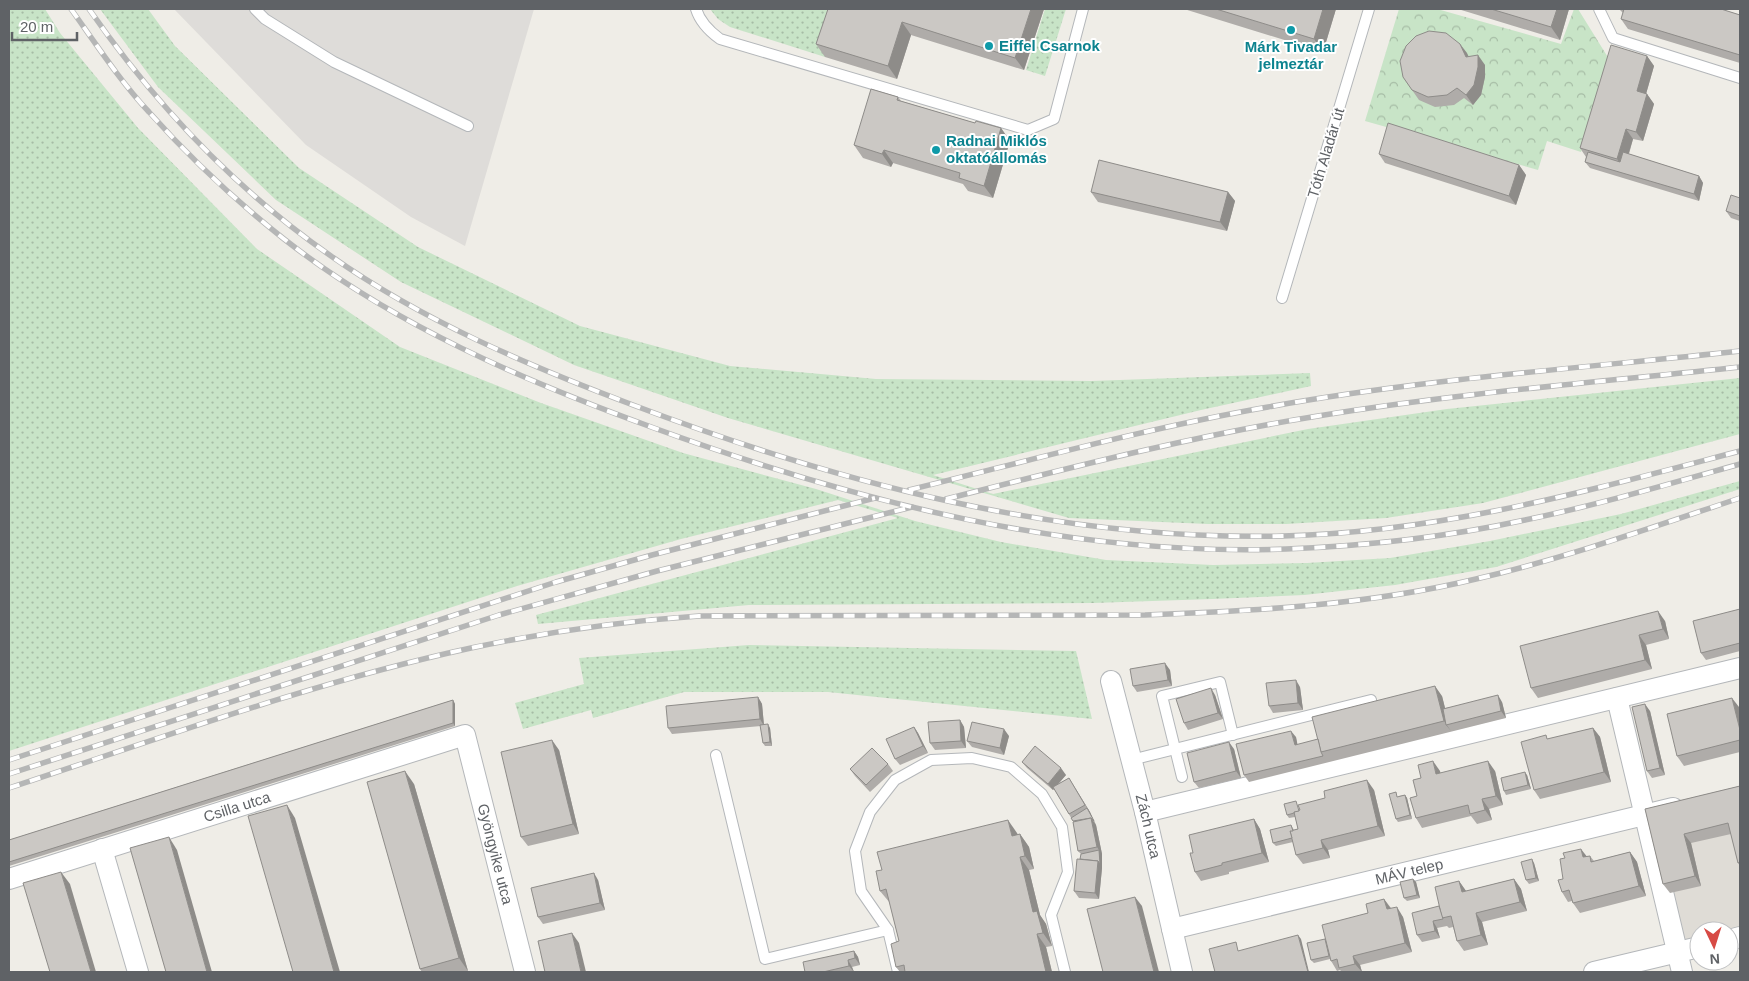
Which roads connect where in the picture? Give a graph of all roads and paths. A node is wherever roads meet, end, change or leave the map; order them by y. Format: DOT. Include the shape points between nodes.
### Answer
graph roads {
  1 [pos="255,9"];
  2 [pos="696,9"];
  3 [pos="1084,9"];
  4 [pos="1369,9"];
  5 [pos="1599,9"];
  6 [pos="1740,78"];
  7 [pos="468,126"];
  8 [pos="1282,298"];
  9 [pos="1740,668"];
  10 [pos="1111,681"];
  11 [pos="1616,698"];
  12 [pos="1371,700"];
  13 [pos="465,735"];
  14 [pos="1233,735"];
  15 [pos="1176,749"];
  16 [pos="716,754"];
  17 [pos="1131,760"];
  18 [pos="1182,777"];
  19 [pos="1692,803"];
  20 [pos="1145,812"];
  21 [pos="1644,815"];
  22 [pos="102,849"];
  23 [pos="9,879"];
  24 [pos="1172,929"];
  25 [pos="888,930"];
  26 [pos="1689,949"];
  27 [pos="1677,952"];
  28 [pos="138,972"];
  29 [pos="525,972"];
  30 [pos="898,972"];
  31 [pos="1065,972"];
  32 [pos="1182,972"];
  33 [pos="1594,972"];
  34 [pos="1682,972"];
  1 -- 7 [label="lane" via="265,19 334,62"];
  2 -- 3 [label="lane" via="709,30 720,39 1028,130 1054,119"];
  4 -- 8 [label="lane, Tóth Aladár út"];
  5 -- 6 [label="lane" via="1613,38"];
  9 -- 11 [label="street"];
  10 -- 17 [label="street, Zách utca"];
  11 -- 20 [label="street"];
  11 -- 21 [label="street"];
  12 -- 14 [label="lane"];
  13 -- 22 [label="street, Csilla utca"];
  13 -- 29 [label="street, Gyöngyike utca"];
  14 -- 15 [label="lane"];
  14 -- 15 [label="lane" via="1220,682 1210,684 1162,696"];
  15 -- 17 [label="lane"];
  15 -- 18 [label="lane"];
  16 -- 25 [label="lane" via="764,959"];
  17 -- 20 [label="street, Zách utca"];
  19 -- 21 [label="street, MÁV telep"];
  20 -- 24 [label="street, Zách utca"];
  21 -- 24 [label="street, MÁV telep"];
  21 -- 27 [label="street"];
  22 -- 23 [label="street, Csilla utca"];
  22 -- 28 [label="street"];
  24 -- 32 [label="street, Zách utca"];
  25 -- 30 [label="lane"];
  25 -- 31 [label="lane" via="861,891 855,851 870,812 895,780 931,760 972,758 1011,767 1042,794 1062,828 1068,872 1051,915"];
  26 -- 27 [label="street"];
  27 -- 33 [label="street"];
  27 -- 34 [label="street"];
}
